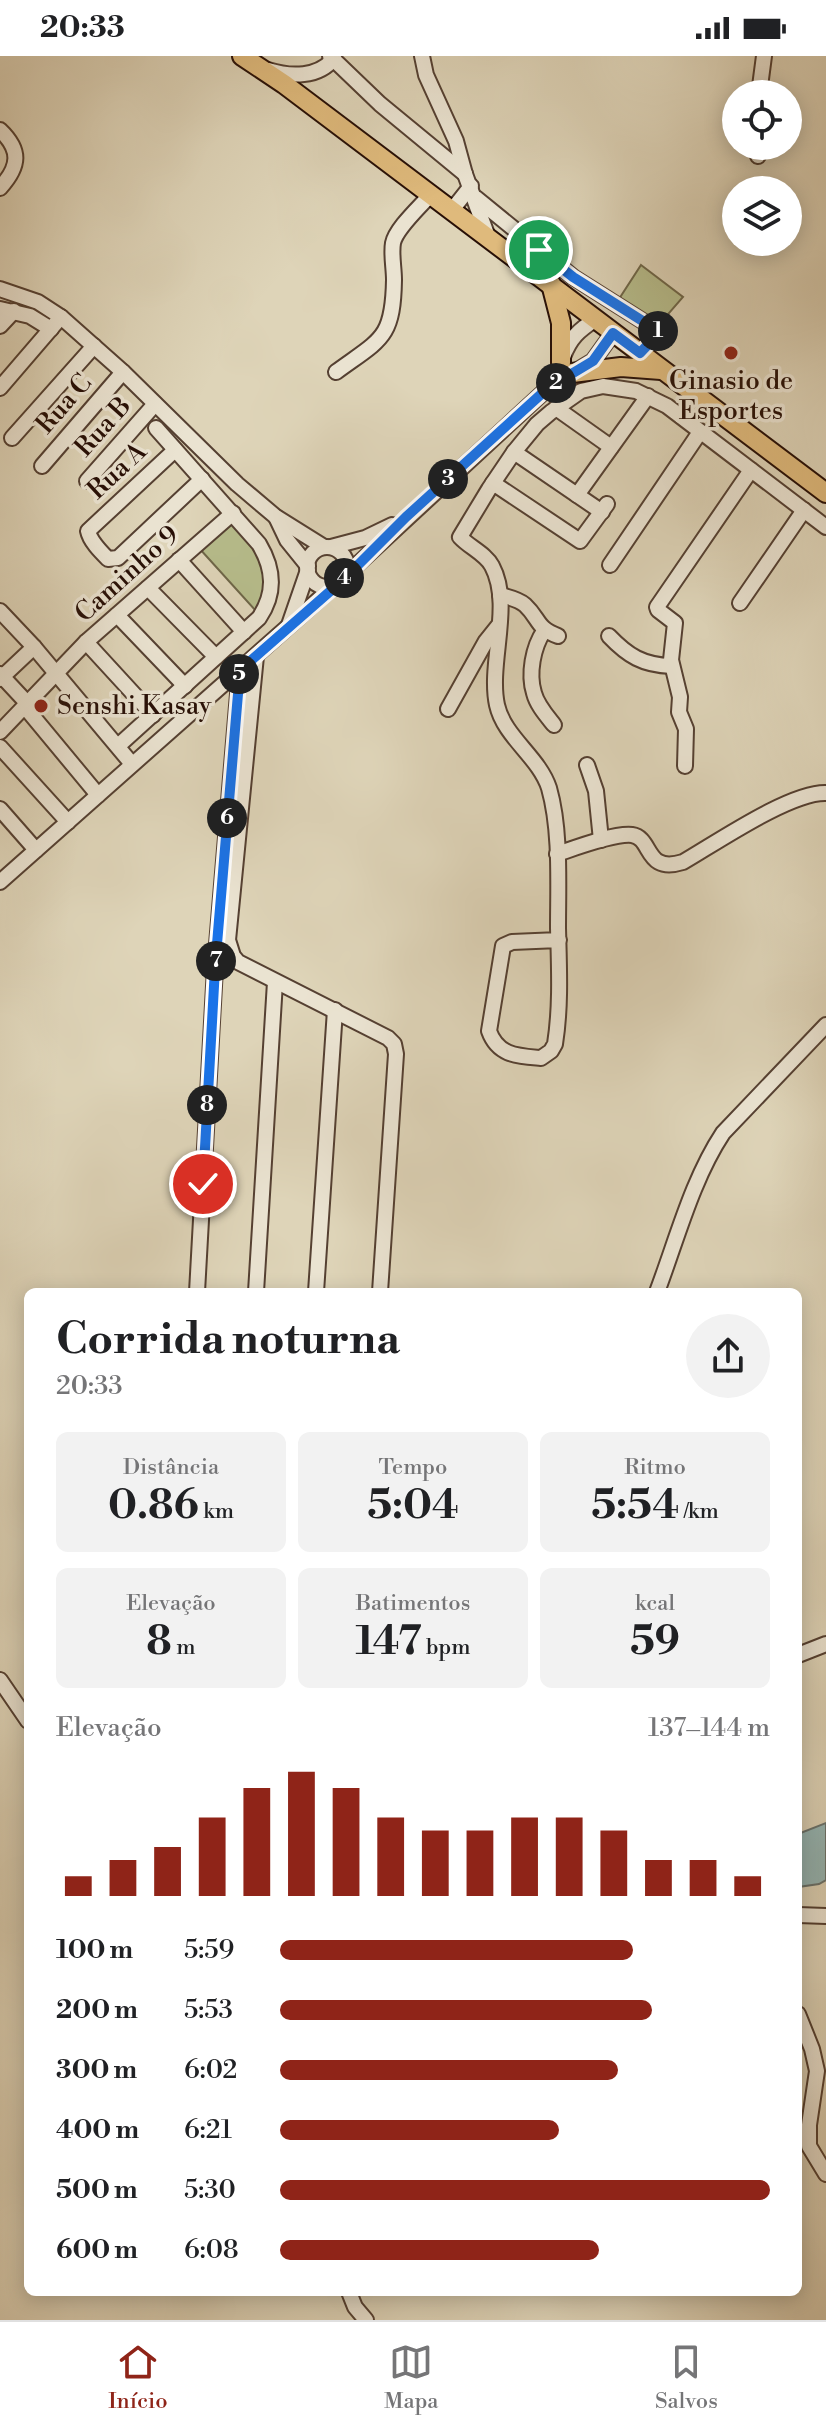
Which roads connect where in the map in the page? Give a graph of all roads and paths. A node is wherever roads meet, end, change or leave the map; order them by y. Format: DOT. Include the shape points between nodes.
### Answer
graph roads {
  1 [pos="422,56"];
  2 [pos="764,56"];
  3 [pos="333,57"];
  4 [pos="249,61"];
  5 [pos="761,80"];
  6 [pos="0,130"];
  7 [pos="471,186"];
  8 [pos="0,188"];
  9 [pos="431,194"];
  10 [pos="452,210"];
  11 [pos="488,237"];
  12 [pos="551,284"];
  13 [pos="0,289"];
  14 [pos="7,310"];
  15 [pos="61,317"];
  16 [pos="596,319"];
  17 [pos="0,326"];
  18 [pos="51,329"];
  19 [pos="613,333"];
  20 [pos="94,346"];
  21 [pos="640,353"];
  22 [pos="567,368"];
  23 [pos="663,370"];
  24 [pos="123,372"];
  25 [pos="336,372"];
  26 [pos="0,388"];
  27 [pos="648,396"];
  28 [pos="155,404"];
  29 [pos="556,408"];
  30 [pos="156,428"];
  31 [pos="700,432"];
  32 [pos="12,438"];
  33 [pos="755,440"];
  34 [pos="611,447"];
  35 [pos="175,450"];
  36 [pos="514,452"];
  37 [pos="738,460"];
  38 [pos="42,466"];
  39 [pos="751,470"];
  40 [pos="87,481"];
  41 [pos="204,481"];
  42 [pos="493,483"];
  43 [pos="237,484"];
  44 [pos="826,493"];
  45 [pos="577,495"];
  46 [pos="804,510"];
  47 [pos="233,513"];
  48 [pos="276,517"];
  49 [pos="406,517"];
  50 [pos="826,527"];
  51 [pos="328,547"];
  52 [pos="179,560"];
  53 [pos="610,565"];
  54 [pos="308,568"];
  55 [pos="340,581"];
  56 [pos="148,588"];
  57 [pos="500,595"];
  58 [pos="740,603"];
  59 [pos="0,611"];
  60 [pos="117,615"];
  61 [pos="288,626"];
  62 [pos="498,626"];
  63 [pos="244,632"];
  64 [pos="609,636"];
  65 [pos="86,642"];
  66 [pos="34,647"];
  67 [pos="256,656"];
  68 [pos="216,657"];
  69 [pos="671,666"];
  70 [pos="240,670"];
  71 [pos="56,673"];
  72 [pos="1,677"];
  73 [pos="185,686"];
  74 [pos="216,691"];
  75 [pos="237,700"];
  76 [pos="27,706"];
  77 [pos="448,709"];
  78 [pos="153,715"];
  79 [pos="554,725"];
  80 [pos="0,732"];
  81 [pos="118,746"];
  82 [pos="0,747"];
  83 [pos="132,764"];
  84 [pos="587,765"];
  85 [pos="685,766"];
  86 [pos="826,793"];
  87 [pos="98,795"];
  88 [pos="0,809"];
  89 [pos="68,822"];
  90 [pos="601,840"];
  91 [pos="36,850"];
  92 [pos="557,854"];
  93 [pos="0,882"];
  94 [pos="559,940"];
  95 [pos="216,954"];
  96 [pos="233,956"];
  97 [pos="275,982"];
  98 [pos="335,1010"];
  99 [pos="826,1025"];
  100 [pos="197,1288"];
  101 [pos="256,1288"];
  102 [pos="316,1288"];
  103 [pos="380,1288"];
  104 [pos="658,1288"];
  105 [pos="826,1644"];
  106 [pos="802,1653"];
  107 [pos="0,1680"];
  108 [pos="24,1715"];
  109 [pos="802,1915"];
  110 [pos="825,1917"];
  111 [pos="802,2024"];
  112 [pos="826,2174"];
  113 [pos="351,2296"];
  114 [pos="366,2320"];
  1 -- 7 [label="street"];
  2 -- 5 [label="street"];
  3 -- 4 [label="street" via="326,67 308,74 284,74"];
  3 -- 7 [label="street"];
  4 -- 9 [label="main road"];
  6 -- 8 [label="street" via="12,142 16,162"];
  7 -- 10 [label="street"];
  7 -- 11 [label="street"];
  7 -- 21 [label="street" via="573,277 660,332"];
  9 -- 10 [label="main road"];
  9 -- 25 [label="street" via="393,243 394,309 389,326 378,341"];
  10 -- 11 [label="main road"];
  11 -- 12 [label="main road"];
  12 -- 16 [label="main road"];
  12 -- 22 [label="main road"];
  13 -- 15 [label="street" via="38,302"];
  14 -- 17 [label="street"];
  14 -- 18 [label="street"];
  15 -- 18 [label="street"];
  15 -- 20 [label="street"];
  16 -- 19 [label="main road"];
  16 -- 22 [label="street" via="569,341"];
  18 -- 26 [label="street"];
  19 -- 21 [label="main road"];
  19 -- 22 [label="street" via="593,361"];
  20 -- 24 [label="street"];
  20 -- 32 [label="street"];
  21 -- 23 [label="main road"];
  22 -- 23 [label="main road"];
  22 -- 49 [label="street"];
  23 -- 33 [label="main road"];
  24 -- 28 [label="street"];
  24 -- 38 [label="street, Rua C"];
  27 -- 29 [label="street" via="603,386 581,391"];
  27 -- 31 [label="street"];
  27 -- 34 [label="street"];
  28 -- 40 [label="street, Rua B"];
  28 -- 43 [label="street"];
  29 -- 34 [label="street"];
  29 -- 36 [label="street"];
  30 -- 35 [label="street"];
  31 -- 37 [label="street"];
  31 -- 53 [label="street"];
  33 -- 37 [label="street"];
  33 -- 44 [label="main road"];
  34 -- 45 [label="street"];
  35 -- 41 [label="street"];
  35 -- 41 [label="street, Rua A" via="91,527 87,533 104,555 118,558"];
  36 -- 42 [label="street"];
  36 -- 45 [label="street"];
  37 -- 39 [label="street"];
  39 -- 46 [label="street"];
  39 -- 69 [label="street" via="657,607 675,623"];
  41 -- 43 [label="street"];
  41 -- 47 [label="street"];
  42 -- 45 [label="street" via="579,540 604,508"];
  42 -- 57 [label="street" via="460,537 490,562"];
  43 -- 48 [label="street"];
  46 -- 50 [label="street"];
  46 -- 58 [label="street"];
  47 -- 52 [label="street, Caminho 9"];
  47 -- 63 [label="street" via="267,558 272,583 266,607"];
  48 -- 51 [label="street"];
  48 -- 54 [label="street"];
  49 -- 51 [label="street" via="365,538"];
  49 -- 55 [label="street"];
  51 -- 54 [label="street" via="315,552"];
  51 -- 55 [label="street" via="337,549 347,563"];
  52 -- 56 [label="street, Caminho 9"];
  52 -- 63 [label="street"];
  54 -- 55 [label="street" via="317,584"];
  54 -- 61 [label="street"];
  55 -- 61 [label="street"];
  56 -- 60 [label="street, Caminho 9"];
  56 -- 68 [label="street"];
  57 -- 62 [label="street"];
  57 -- 79 [label="street" via="525,605 551,634 539,639 533,689"];
  59 -- 66 [label="street"];
  60 -- 65 [label="street, Caminho 9"];
  60 -- 73 [label="street"];
  61 -- 67 [label="street"];
  62 -- 77 [label="street"];
  62 -- 92 [label="street" via="497,706 548,785"];
  63 -- 68 [label="street"];
  64 -- 69 [label="street" via="642,662"];
  65 -- 71 [label="street, Caminho 9"];
  65 -- 78 [label="street"];
  66 -- 71 [label="street"];
  66 -- 72 [label="street"];
  67 -- 70 [label="street"];
  67 -- 96 [label="street" via="228,940"];
  68 -- 73 [label="street"];
  69 -- 85 [label="street" via="686,729"];
  70 -- 74 [label="street"];
  70 -- 75 [label="street"];
  71 -- 76 [label="street, Caminho 9"];
  71 -- 81 [label="street"];
  72 -- 76 [label="street"];
  73 -- 78 [label="street"];
  74 -- 75 [label="street"];
  74 -- 83 [label="street"];
  75 -- 95 [label="street"];
  76 -- 80 [label="street, Caminho 9"];
  76 -- 87 [label="street"];
  78 -- 81 [label="street"];
  81 -- 83 [label="street"];
  82 -- 89 [label="street"];
  83 -- 87 [label="street"];
  84 -- 90 [label="street" via="596,791"];
  86 -- 90 [label="street" via="781,805 673,865 657,861 637,837"];
  87 -- 89 [label="street"];
  88 -- 91 [label="street"];
  89 -- 91 [label="street"];
  90 -- 92 [label="street"];
  91 -- 93 [label="street"];
  92 -- 94 [label="street"];
  94 -- 94 [label="street" via="556,1041 551,1051 541,1058 499,1049 489,1023 503,946"];
  95 -- 96 [label="street"];
  95 -- 100 [label="street"];
  96 -- 97 [label="street"];
  97 -- 98 [label="street"];
  97 -- 101 [label="street"];
  98 -- 102 [label="street"];
  98 -- 103 [label="street" via="392,1040 396,1054"];
  99 -- 104 [label="street" via="716,1143"];
  105 -- 106 [label="street"];
  107 -- 108 [label="street"];
  109 -- 110 [label="street"];
  111 -- 112 [label="street" via="817,2071 809,2146"];
  113 -- 114 [label="street"];
}
